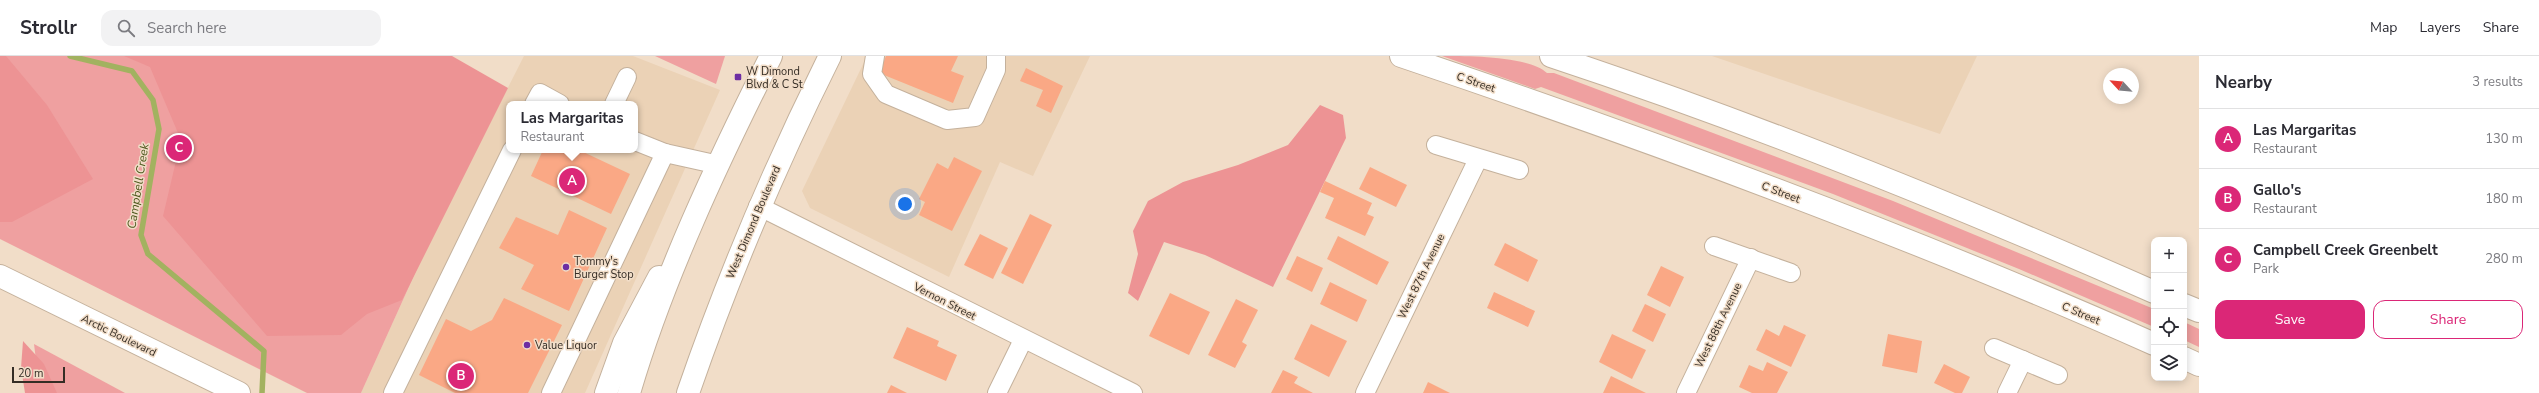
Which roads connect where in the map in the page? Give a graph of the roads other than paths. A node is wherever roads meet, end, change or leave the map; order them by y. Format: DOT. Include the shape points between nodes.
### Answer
graph roads {
  1 [pos="771,56"];
  2 [pos="830,56"];
  3 [pos="875,56"];
  4 [pos="996,56"];
  5 [pos="1401,56"];
  6 [pos="1551,56"];
  7 [pos="627,77"];
  8 [pos="537,98"];
  9 [pos="548,101"];
  10 [pos="615,101"];
  11 [pos="638,142"];
  12 [pos="1436,145"];
  13 [pos="511,153"];
  14 [pos="665,153"];
  15 [pos="1478,158"];
  16 [pos="719,165"];
  17 [pos="1519,170"];
  18 [pos="758,206"];
  19 [pos="698,212"];
  20 [pos="1714,246"];
  21 [pos="1751,258"];
  22 [pos="1790,273"];
  23 [pos="0,276"];
  24 [pos="2151,291"];
  25 [pos="2187,306"];
  26 [pos="2199,312"];
  27 [pos="1023,340"];
  28 [pos="2151,343"];
  29 [pos="1994,348"];
  30 [pos="2187,359"];
  31 [pos="2022,360"];
  32 [pos="2199,364"];
  33 [pos="2058,375"];
  34 [pos="239,393"];
  35 [pos="393,393"];
  36 [pos="551,393"];
  37 [pos="606,393"];
  38 [pos="629,393"];
  39 [pos="688,393"];
  40 [pos="997,393"];
  41 [pos="1133,393"];
  42 [pos="1365,393"];
  43 [pos="1686,393"];
  44 [pos="2007,393"];
  1 -- 16 [label="main road"];
  2 -- 18 [label="main road, West Dimond Boulevard"];
  3 -- 4 [label="street" via="872,74 886,94 947,120 975,117 996,70"];
  5 -- 28 [label="main road, C Street" via="1560,111 1798,199 1995,277"];
  6 -- 24 [label="main road" via="1816,153"];
  7 -- 10 [label="street"];
  8 -- 9 [label="street"];
  11 -- 14 [label="street"];
  12 -- 15 [label="street"];
  13 -- 35 [label="street"];
  14 -- 16 [label="street"];
  14 -- 36 [label="street"];
  15 -- 17 [label="street"];
  15 -- 42 [label="street, West 87th Avenue"];
  16 -- 19 [label="main road"];
  18 -- 27 [label="street, Vernon Street"];
  18 -- 39 [label="main road, West Dimond Boulevard" via="721,298"];
  19 -- 37 [label="main road" via="654,285 624,343"];
  19 -- 38 [label="main road" via="655,319"];
  20 -- 21 [label="street"];
  21 -- 22 [label="street"];
  21 -- 43 [label="street, West 88th Avenue"];
  23 -- 34 [label="main road, Arctic Boulevard"];
  25 -- 26 [label="main road"];
  27 -- 40 [label="street"];
  27 -- 41 [label="street, Vernon Street"];
  29 -- 31 [label="street"];
  30 -- 32 [label="main road"];
  31 -- 33 [label="street"];
  31 -- 44 [label="street"];
}
